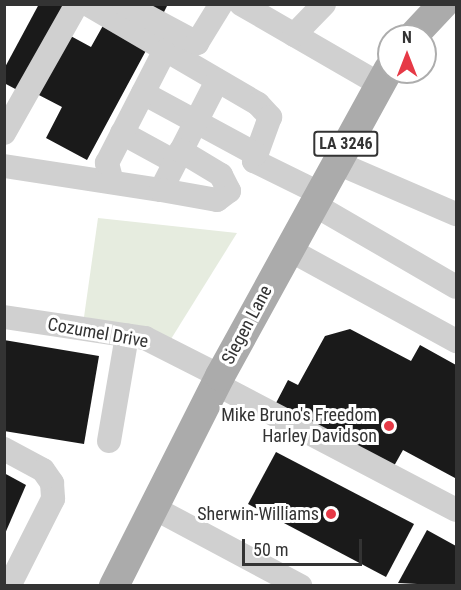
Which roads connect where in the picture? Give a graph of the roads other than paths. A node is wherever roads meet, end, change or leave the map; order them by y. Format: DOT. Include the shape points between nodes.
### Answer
graph roads {
  1 [pos="77,4"];
  2 [pos="87,4"];
  3 [pos="124,4"];
  4 [pos="221,4"];
  5 [pos="241,4"];
  6 [pos="324,4"];
  7 [pos="436,7"];
  8 [pos="423,24"];
  9 [pos="294,35"];
  10 [pos="164,52"];
  11 [pos="377,73"];
  12 [pos="217,81"];
  13 [pos="380,84"];
  14 [pos="143,93"];
  15 [pos="195,123"];
  16 [pos="4,133"];
  17 [pos="122,133"];
  18 [pos="256,154"];
  19 [pos="178,157"];
  20 [pos="336,162"];
  21 [pos="4,166"];
  22 [pos="112,182"];
  23 [pos="161,190"];
  24 [pos="316,199"];
  25 [pos="456,214"];
  26 [pos="288,249"];
  27 [pos="456,287"];
  28 [pos="4,317"];
  29 [pos="127,336"];
  30 [pos="456,341"];
  31 [pos="218,380"];
  32 [pos="109,441"];
  33 [pos="4,449"];
  34 [pos="154,508"];
  35 [pos="456,510"];
  36 [pos="9,585"];
  37 [pos="114,585"];
  38 [pos="300,585"];
  1 -- 16 [label="street"];
  2 -- 10 [label="street"];
  3 -- 4 [label="street" via="197,43"];
  5 -- 9 [label="street"];
  6 -- 9 [label="street"];
  7 -- 8 [label="main road"];
  9 -- 11 [label="street"];
  10 -- 12 [label="street"];
  10 -- 14 [label="street"];
  12 -- 15 [label="street"];
  12 -- 18 [label="street" via="270,117"];
  13 -- 20 [label="main road, Siegen Lane / LA 3246"];
  14 -- 15 [label="street"];
  14 -- 17 [label="street"];
  15 -- 18 [label="street"];
  15 -- 19 [label="street"];
  17 -- 19 [label="street"];
  17 -- 22 [label="street" via="107,163"];
  18 -- 24 [label="street" via="254,161"];
  19 -- 23 [label="street"];
  19 -- 23 [label="street" via="221,175 229,191 217,200"];
  20 -- 24 [label="main road, Siegen Lane / LA 3246"];
  20 -- 25 [label="street"];
  21 -- 22 [label="street"];
  22 -- 23 [label="street"];
  24 -- 26 [label="main road, Siegen Lane / LA 3246"];
  24 -- 27 [label="street"];
  26 -- 30 [label="street"];
  26 -- 31 [label="main road, Siegen Lane / LA 3246"];
  28 -- 29 [label="street, Cozumel Drive"];
  29 -- 31 [label="street, Cozumel Drive" via="145,338"];
  29 -- 32 [label="street"];
  31 -- 34 [label="main road, Siegen Lane / LA 3246"];
  31 -- 35 [label="street, Cozumel Drive"];
  33 -- 36 [label="street" via="44,471 52,491"];
  34 -- 37 [label="main road, Siegen Lane / LA 3246"];
  34 -- 38 [label="street"];
}
